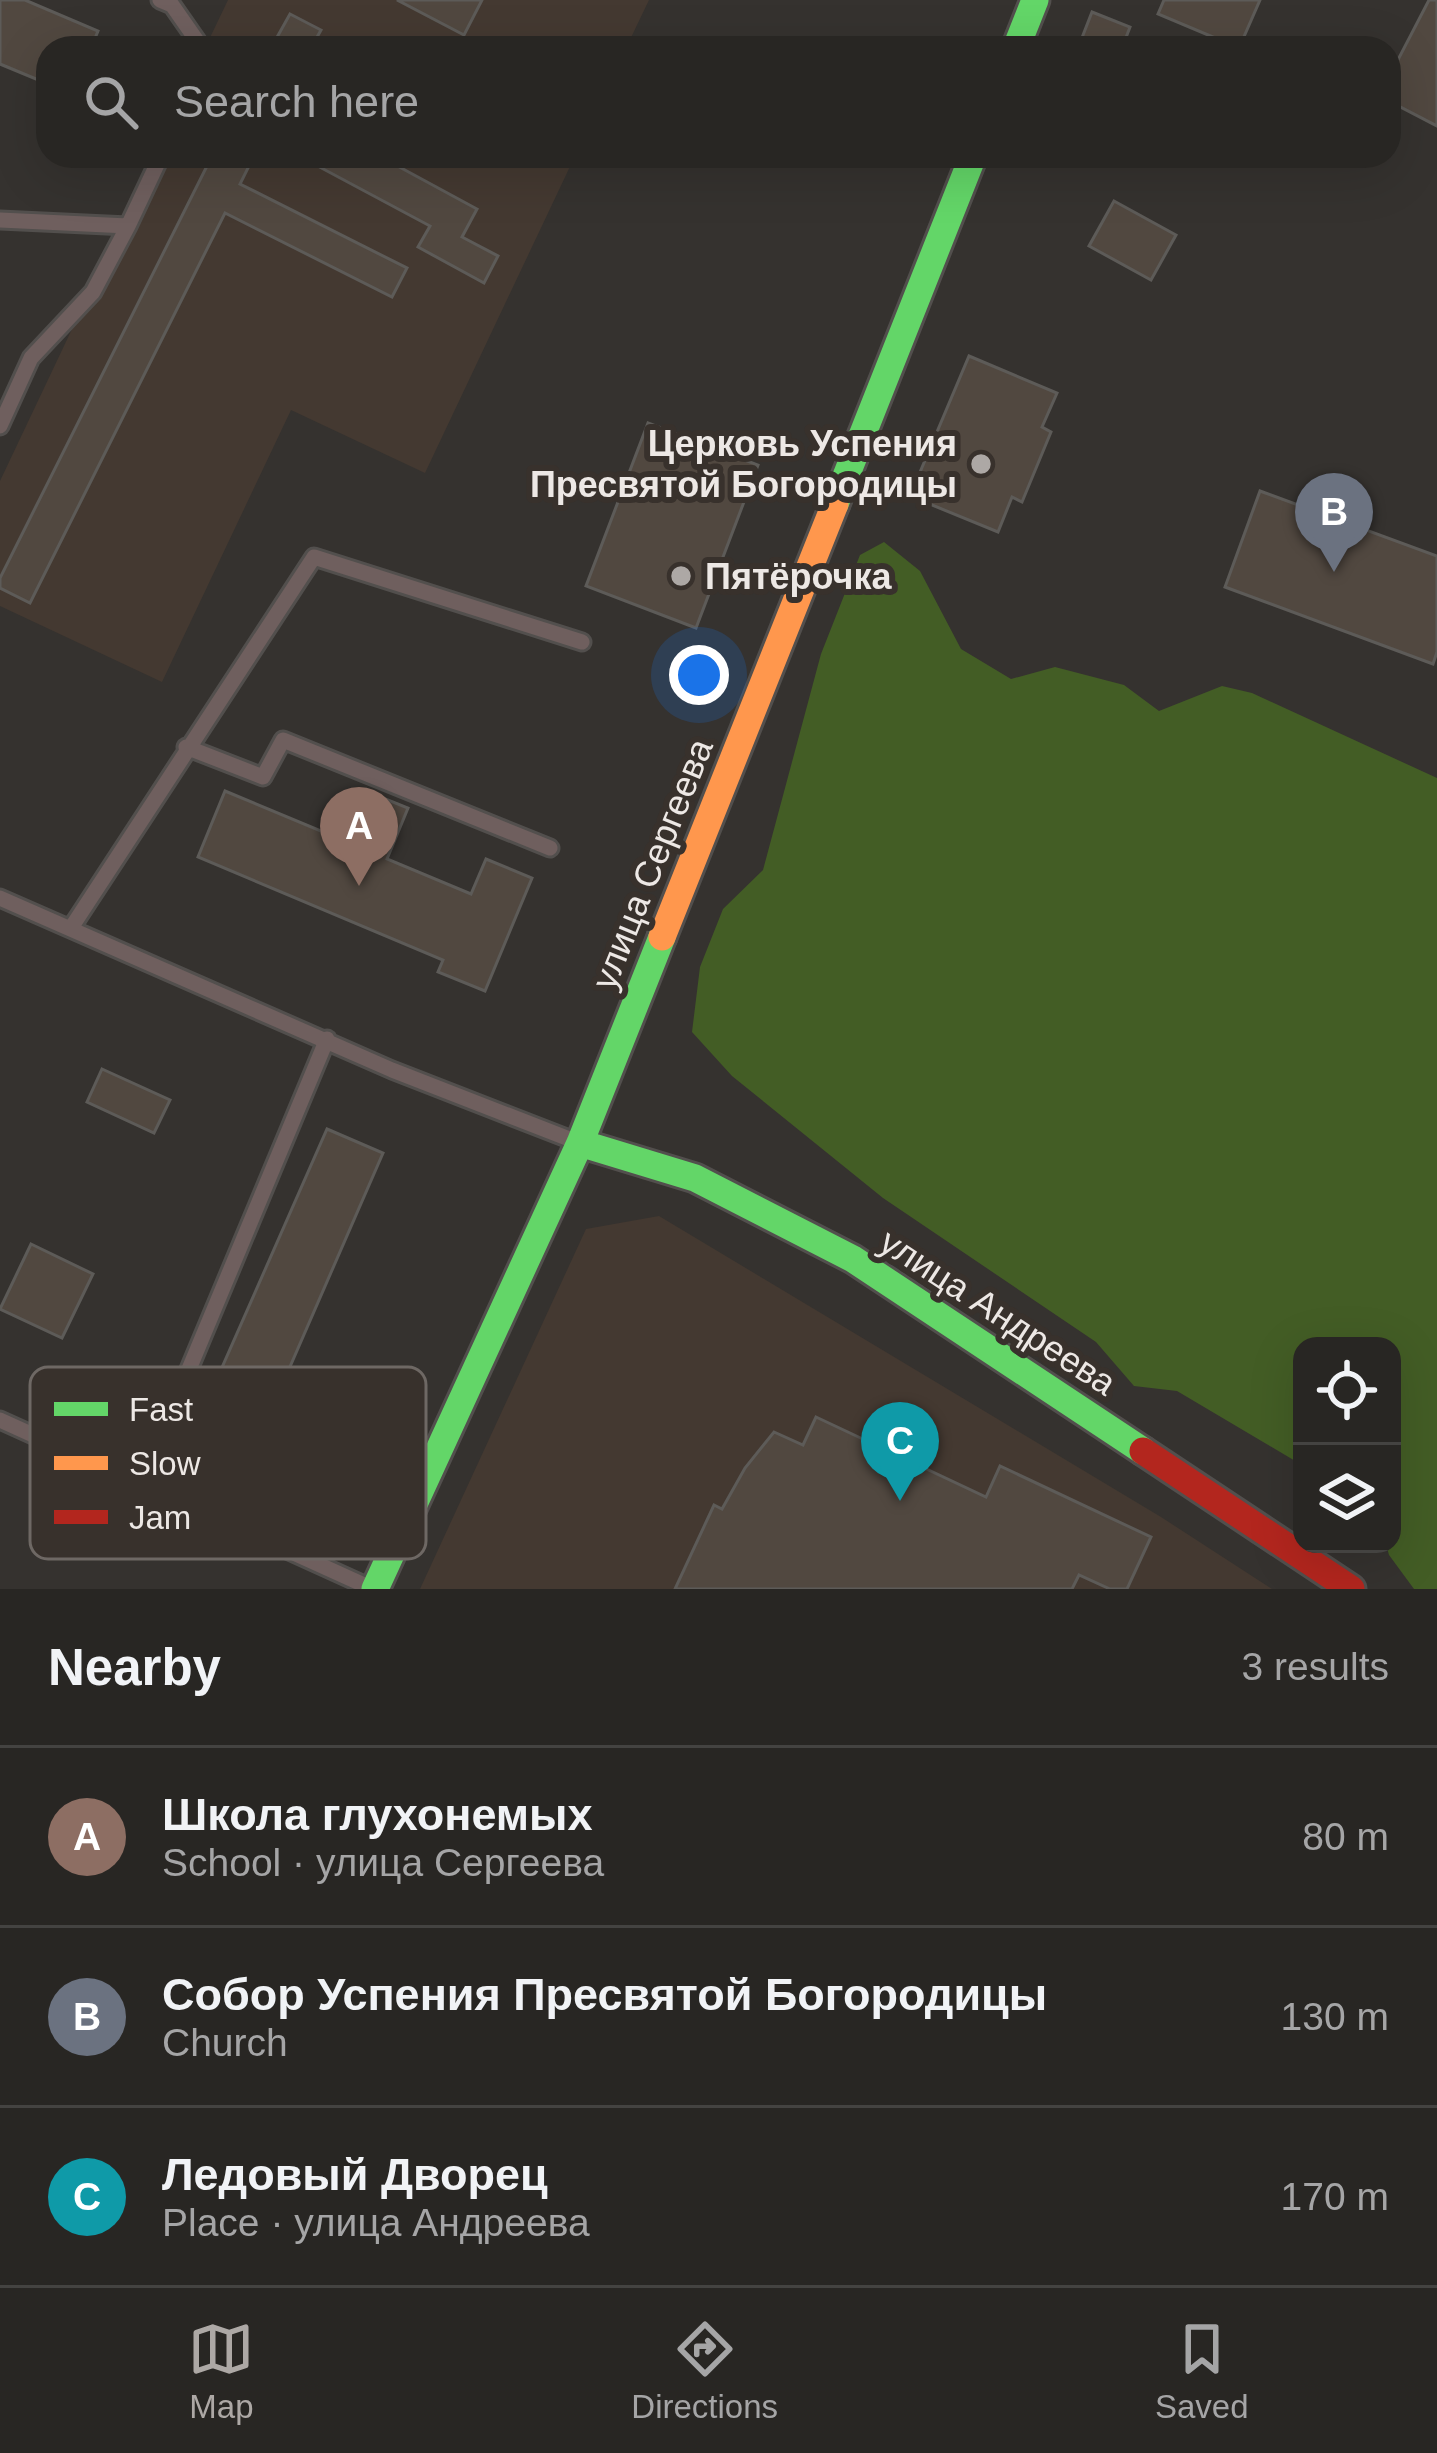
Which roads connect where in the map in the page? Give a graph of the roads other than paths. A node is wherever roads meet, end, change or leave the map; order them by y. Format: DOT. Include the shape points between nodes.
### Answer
graph roads {
  1 [pos="160,0"];
  2 [pos="1035,0"];
  3 [pos="194,36"];
  4 [pos="1021,36"];
  5 [pos="155,168"];
  6 [pos="968,168"];
  7 [pos="0,220"];
  8 [pos="128,226"];
  9 [pos="0,425"];
  10 [pos="582,642"];
  11 [pos="186,747"];
  12 [pos="550,848"];
  13 [pos="0,898"];
  14 [pos="71,928"];
  15 [pos="327,1039"];
  16 [pos="580,1143"];
  17 [pos="190,1367"];
  18 [pos="0,1420"];
  19 [pos="30,1434"];
  20 [pos="426,1476"];
  21 [pos="307,1559"];
  22 [pos="388,1559"];
  23 [pos="374,1589"];
  24 [pos="1351,1589"];
  1 -- 3 [label="lane"];
  2 -- 4 [label="main road"];
  5 -- 8 [label="lane"];
  6 -- 16 [label="main road, улица Сергеева"];
  7 -- 8 [label="lane"];
  8 -- 9 [label="lane" via="93,292 32,358"];
  10 -- 11 [label="lane" via="314,556"];
  11 -- 12 [label="lane" via="262,777 283,740"];
  11 -- 14 [label="lane"];
  13 -- 14 [label="lane"];
  14 -- 15 [label="lane"];
  15 -- 16 [label="lane"];
  15 -- 17 [label="lane"];
  16 -- 20 [label="main road, улица Сергеева"];
  16 -- 24 [label="main road, улица Андреева" via="695,1178 853,1259"];
  18 -- 19 [label="lane"];
  21 -- 23 [label="lane"];
  22 -- 23 [label="main road, улица Сергеева"];
}
